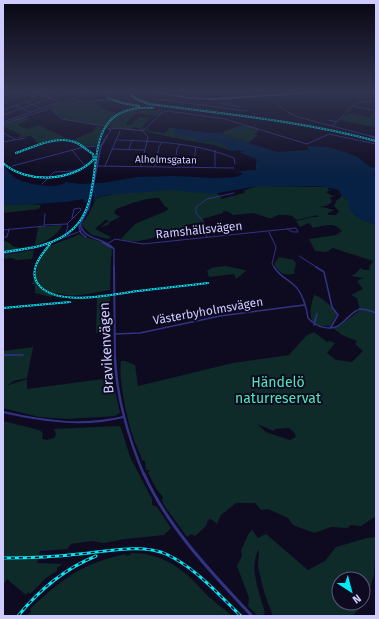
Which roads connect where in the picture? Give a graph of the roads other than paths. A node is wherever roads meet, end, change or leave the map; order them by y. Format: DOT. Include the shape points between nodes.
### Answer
graph roads {
  1 [pos="68,120"];
  2 [pos="155,120"];
  3 [pos="228,120"];
  4 [pos="307,120"];
  5 [pos="329,120"];
  6 [pos="337,122"];
  7 [pos="332,127"];
  8 [pos="110,129"];
  9 [pos="120,131"];
  10 [pos="143,131"];
  11 [pos="3,133"];
  12 [pos="25,138"];
  13 [pos="376,138"];
  14 [pos="15,139"];
  15 [pos="116,140"];
  16 [pos="132,140"];
  17 [pos="148,140"];
  18 [pos="3,142"];
  19 [pos="162,142"];
  20 [pos="376,144"];
  21 [pos="180,145"];
  22 [pos="101,146"];
  23 [pos="196,147"];
  24 [pos="112,149"];
  25 [pos="129,149"];
  26 [pos="72,150"];
  27 [pos="145,150"];
  28 [pos="215,150"];
  29 [pos="236,164"];
  30 [pos="12,166"];
  31 [pos="97,166"];
  32 [pos="105,166"];
  33 [pos="141,166"];
  34 [pos="155,166"];
  35 [pos="175,166"];
  36 [pos="193,167"];
  37 [pos="215,167"];
  38 [pos="234,168"];
  39 [pos="42,184"];
  40 [pos="234,193"];
  41 [pos="45,214"];
  42 [pos="72,218"];
  43 [pos="67,224"];
  44 [pos="45,226"];
  45 [pos="9,229"];
  46 [pos="286,229"];
  47 [pos="3,230"];
  48 [pos="81,231"];
  49 [pos="268,231"];
  50 [pos="65,236"];
  51 [pos="3,237"];
  52 [pos="207,237"];
  53 [pos="107,243"];
  54 [pos="3,254"];
  55 [pos="299,256"];
  56 [pos="304,305"];
  57 [pos="376,313"];
  58 [pos="317,314"];
  59 [pos="315,326"];
  60 [pos="331,328"];
  61 [pos="115,334"];
  62 [pos="3,355"];
  63 [pos="23,355"];
  64 [pos="3,412"];
  65 [pos="123,417"];
  66 [pos="252,616"];
  1 -- 8 [label="street" via="101,125"];
  2 -- 10 [label="street"];
  3 -- 20 [label="street" via="305,143 312,144 325,134 330,134"];
  4 -- 7 [label="street"];
  5 -- 6 [label="street"];
  6 -- 7 [label="street"];
  7 -- 13 [label="street"];
  8 -- 10 [label="street"];
  8 -- 22 [label="street" via="111,132"];
  9 -- 15 [label="street"];
  10 -- 17 [label="street"];
  11 -- 14 [label="street"];
  12 -- 14 [label="street"];
  14 -- 18 [label="street"];
  15 -- 16 [label="street"];
  15 -- 24 [label="street"];
  16 -- 17 [label="street"];
  16 -- 25 [label="street"];
  17 -- 19 [label="street"];
  17 -- 27 [label="street"];
  19 -- 21 [label="street"];
  19 -- 34 [label="street"];
  21 -- 23 [label="street"];
  21 -- 35 [label="street" via="177,148"];
  22 -- 26 [label="street" via="86,146"];
  22 -- 31 [label="street"];
  23 -- 28 [label="street"];
  23 -- 36 [label="street"];
  24 -- 25 [label="street"];
  24 -- 32 [label="street"];
  25 -- 27 [label="street"];
  26 -- 30 [label="street"];
  26 -- 39 [label="street" via="86,167 73,172 54,172"];
  27 -- 33 [label="street"];
  28 -- 29 [label="street" via="234,158"];
  28 -- 37 [label="street"];
  31 -- 32 [label="street, Alholmsgatan"];
  31 -- 48 [label="street" via="88,212 79,228"];
  32 -- 33 [label="street, Alholmsgatan"];
  33 -- 34 [label="street, Alholmsgatan"];
  34 -- 35 [label="street, Alholmsgatan"];
  35 -- 36 [label="street, Alholmsgatan"];
  36 -- 37 [label="street, Alholmsgatan"];
  37 -- 38 [label="street, Alholmsgatan"];
  40 -- 52 [label="street" via="207,199 196,207 196,213 203,221"];
  41 -- 44 [label="street" via="42,224"];
  42 -- 42 [label="street" via="74,209 80,208 81,210"];
  42 -- 43 [label="street"];
  43 -- 44 [label="street"];
  43 -- 50 [label="street"];
  44 -- 45 [label="street"];
  45 -- 47 [label="street"];
  45 -- 51 [label="street" via="7,237"];
  46 -- 46 [label="street, Ramshällsvägen" via="296,228 298,232 293,232"];
  46 -- 49 [label="street, Ramshällsvägen"];
  48 -- 50 [label="street"];
  48 -- 53 [label="street"];
  49 -- 52 [label="street, Ramshällsvägen"];
  49 -- 56 [label="street" via="276,247 272,264 279,275 296,286"];
  50 -- 54 [label="street" via="38,248"];
  52 -- 53 [label="street, Ramshällsvägen" via="143,244 113,240"];
  53 -- 61 [label="street, Bravikenvägen" via="114,254"];
  55 -- 60 [label="street" via="325,275 332,308 338,315"];
  56 -- 59 [label="street" via="308,318"];
  56 -- 61 [label="street, Västerbyholmsvägen" via="220,316 139,333"];
  57 -- 60 [label="street" via="359,310 340,325"];
  58 -- 59 [label="street"];
  59 -- 60 [label="street"];
  61 -- 65 [label="street, Bravikenvägen" via="116,378"];
  62 -- 63 [label="street"];
  64 -- 65 [label="street" via="42,420 69,422"];
  65 -- 66 [label="street, Bravikenvägen" via="142,469 171,521 201,561"];
}
